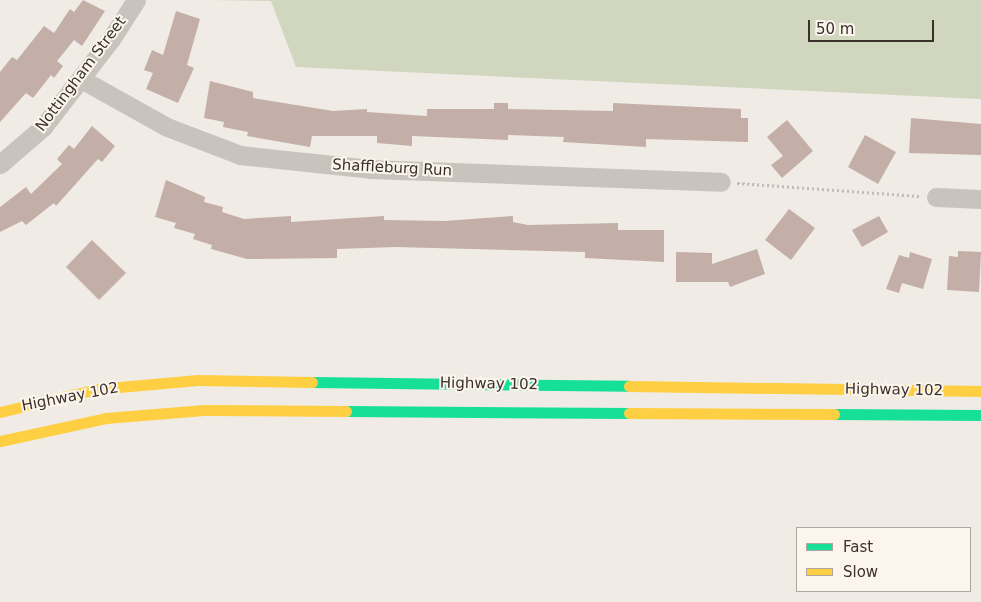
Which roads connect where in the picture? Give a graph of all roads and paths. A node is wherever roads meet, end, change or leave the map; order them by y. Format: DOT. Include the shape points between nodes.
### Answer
graph roads {
  1 [pos="136,0"];
  2 [pos="82,79"];
  3 [pos="0,164"];
  4 [pos="721,182"];
  5 [pos="936,197"];
  6 [pos="981,200"];
  7 [pos="981,391"];
  8 [pos="0,412"];
  9 [pos="981,415"];
  10 [pos="0,441"];
  1 -- 2 [label="street, Nottingham Street"];
  2 -- 3 [label="street, Nottingham Street" via="43,127"];
  2 -- 4 [label="street, Shaffleburg Run" via="167,127 240,155 370,169"];
  4 -- 5 [label="path"];
  5 -- 6 [label="street"];
  7 -- 8 [label="highway, Highway 102" via="198,380 97,390"];
  9 -- 10 [label="highway, Highway 102" via="204,410 106,418"];
}
